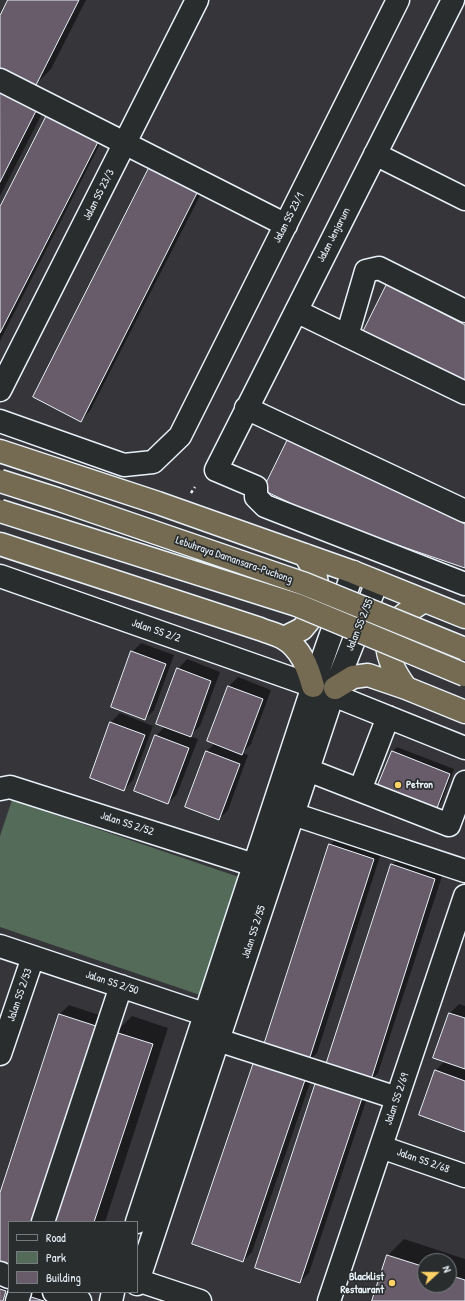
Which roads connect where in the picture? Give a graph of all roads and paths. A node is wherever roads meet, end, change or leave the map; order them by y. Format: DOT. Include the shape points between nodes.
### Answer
graph roads {
  1 [pos="197,0"];
  2 [pos="398,0"];
  3 [pos="453,0"];
  4 [pos="465,7"];
  5 [pos="0,80"];
  6 [pos="125,143"];
  7 [pos="375,154"];
  8 [pos="465,199"];
  9 [pos="286,224"];
  10 [pos="296,311"];
  11 [pos="465,311"];
  12 [pos="347,336"];
  13 [pos="0,390"];
  14 [pos="465,393"];
  15 [pos="246,408"];
  16 [pos="0,421"];
  17 [pos="0,451"];
  18 [pos="0,481"];
  19 [pos="0,510"];
  20 [pos="465,511"];
  21 [pos="0,544"];
  22 [pos="305,555"];
  23 [pos="353,572"];
  24 [pos="0,576"];
  25 [pos="377,582"];
  26 [pos="465,584"];
  27 [pos="424,601"];
  28 [pos="465,617"];
  29 [pos="284,638"];
  30 [pos="465,649"];
  31 [pos="465,675"];
  32 [pos="313,686"];
  33 [pos="406,688"];
  34 [pos="334,691"];
  35 [pos="465,712"];
  36 [pos="388,717"];
  37 [pos="465,748"];
  38 [pos="308,770"];
  39 [pos="465,782"];
  40 [pos="0,789"];
  41 [pos="360,790"];
  42 [pos="293,814"];
  43 [pos="254,865"];
  44 [pos="465,870"];
  45 [pos="465,896"];
  46 [pos="0,946"];
  47 [pos="457,948"];
  48 [pos="33,957"];
  49 [pos="121,986"];
  50 [pos="216,1025"];
  51 [pos="0,1054"];
  52 [pos="397,1098"];
  53 [pos="381,1147"];
  54 [pos="465,1176"];
  55 [pos="43,1221"];
  56 [pos="136,1221"];
  57 [pos="138,1281"];
  58 [pos="138,1284"];
  59 [pos="57,1293"];
  60 [pos="80,1301"];
  61 [pos="200,1301"];
  62 [pos="329,1301"];
  1 -- 6 [label="street, Jalan SS 23/3"];
  2 -- 9 [label="street, Jalan SS 23/1"];
  3 -- 4 [label="street"];
  3 -- 7 [label="street, Jalan Jenjarum"];
  5 -- 6 [label="street"];
  6 -- 9 [label="street"];
  6 -- 13 [label="street, Jalan SS 23/3"];
  7 -- 8 [label="street"];
  7 -- 10 [label="street, Jalan Jenjarum"];
  9 -- 16 [label="street, Jalan SS 23/1" via="180,436 153,462 124,466"];
  10 -- 12 [label="street"];
  10 -- 15 [label="street, Jalan Jenjarum"];
  11 -- 12 [label="street" via="379,268 366,271"];
  12 -- 14 [label="street"];
  15 -- 20 [label="street"];
  15 -- 26 [label="street, Jalan Jenjarum" via="216,470 256,487 256,497 265,506"];
  17 -- 22 [label="highway"];
  18 -- 30 [label="highway, Lebuhraya Damansara–Puchong, bridge" via="305,584"];
  19 -- 31 [label="highway, Lebuhraya Damansara–Puchong, bridge" via="297,605"];
  21 -- 29 [label="highway"];
  22 -- 23 [label="highway"];
  22 -- 29 [label="highway" via="315,572 320,601 316,612 302,629"];
  23 -- 25 [label="highway"];
  23 -- 32 [label="street, Jalan SS 2/55"];
  24 -- 32 [label="street, Jalan SS 2/2"];
  25 -- 27 [label="highway"];
  25 -- 34 [label="street, Jalan SS 2/55"];
  27 -- 28 [label="highway"];
  27 -- 33 [label="highway" via="397,620 390,629 386,643 392,667"];
  29 -- 32 [label="highway" via="305,661"];
  32 -- 43 [label="street, Jalan SS 2/55"];
  33 -- 34 [label="highway" via="368,675 353,677"];
  33 -- 35 [label="highway"];
  34 -- 36 [label="street"];
  34 -- 38 [label="street, Jalan SS 2/55"];
  36 -- 37 [label="street"];
  36 -- 41 [label="street"];
  38 -- 41 [label="street"];
  38 -- 42 [label="street, Jalan SS 2/55"];
  39 -- 41 [label="street" via="449,824"];
  40 -- 43 [label="street, Jalan SS 2/52" via="10,787"];
  42 -- 44 [label="street"];
  42 -- 50 [label="street, Jalan SS 2/55"];
  43 -- 50 [label="street, Jalan SS 2/55"];
  45 -- 47 [label="street, Jalan SS 2/69"];
  46 -- 48 [label="street, Jalan SS 2/50"];
  47 -- 52 [label="street, Jalan SS 2/69"];
  48 -- 49 [label="street, Jalan SS 2/50"];
  48 -- 51 [label="street, Jalan SS 2/53"];
  49 -- 50 [label="street, Jalan SS 2/50"];
  49 -- 55 [label="street"];
  50 -- 52 [label="street, Jalan SS 2/50"];
  50 -- 56 [label="street, Jalan SS 2/55"];
  50 -- 57 [label="street, Jalan SS 2/55"];
  52 -- 53 [label="street, Jalan SS 2/69"];
  53 -- 54 [label="street, Jalan SS 2/68"];
  53 -- 62 [label="street, Jalan SS 2/69"];
  58 -- 61 [label="street"];
  59 -- 60 [label="street"];
}
